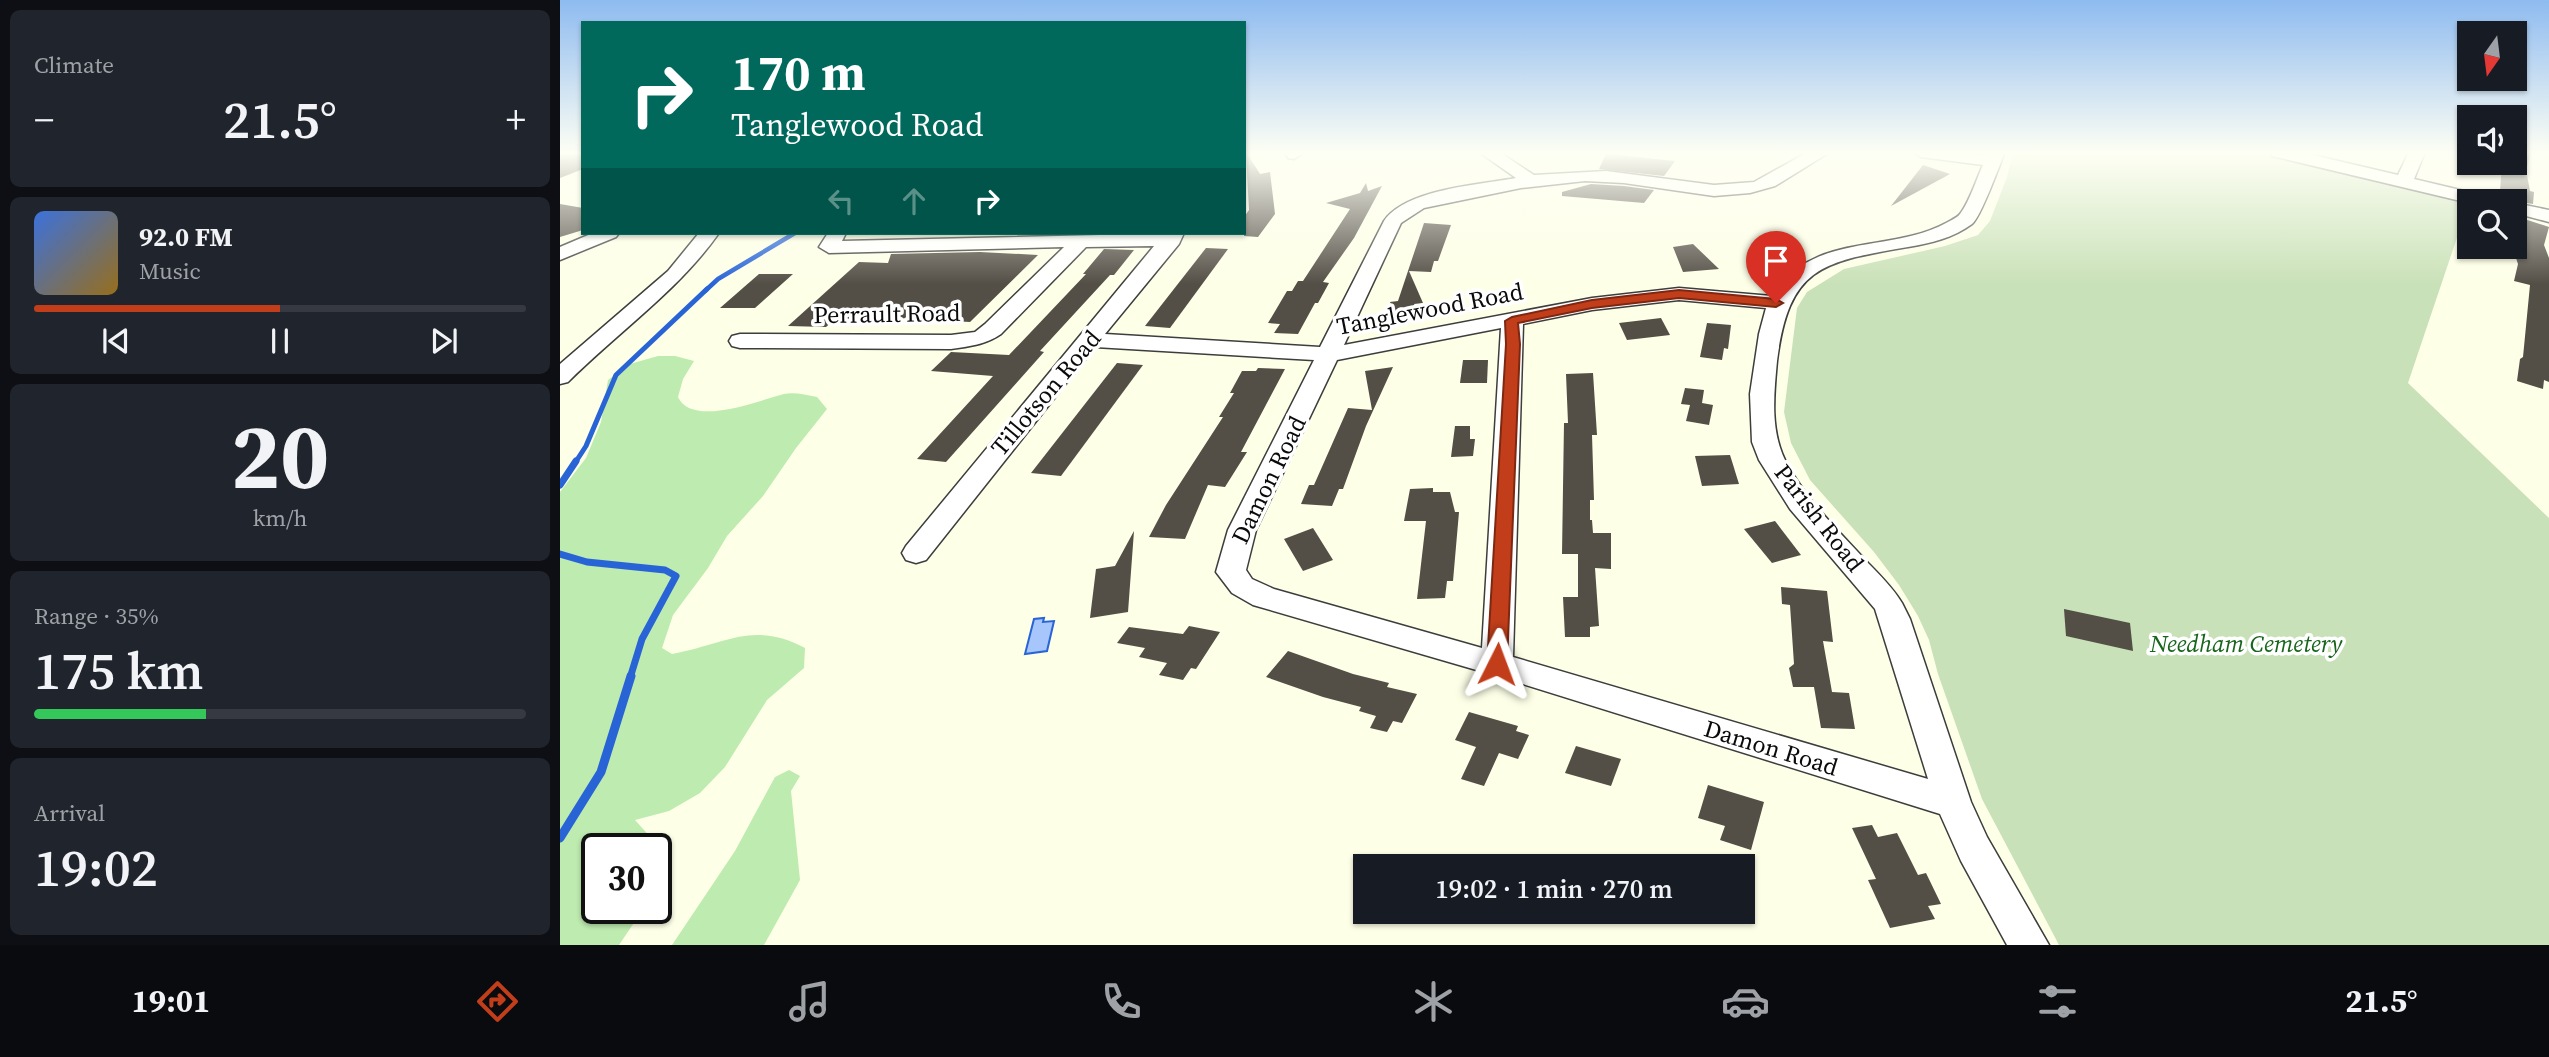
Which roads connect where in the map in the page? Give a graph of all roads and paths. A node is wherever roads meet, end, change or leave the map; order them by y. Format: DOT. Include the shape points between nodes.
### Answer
graph roads {
  1 [pos="1453,196"];
  2 [pos="1977,196"];
  3 [pos="2527,211"];
  4 [pos="2549,216"];
  5 [pos="604,235"];
  6 [pos="708,235"];
  7 [pos="836,235"];
  8 [pos="1174,237"];
  9 [pos="1081,241"];
  10 [pos="560,254"];
  11 [pos="1776,303"];
  12 [pos="1512,321"];
  13 [pos="1091,340"];
  14 [pos="740,341"];
  15 [pos="1330,355"];
  16 [pos="560,377"];
  17 [pos="916,553"];
  18 [pos="1497,664"];
  19 [pos="1953,802"];
  20 [pos="2029,945"];
  1 -- 15 [label="street, Damon Road" via="1413,204 1393,221"];
  2 -- 11 [label="street" via="1967,219 1952,230 1812,267"];
  3 -- 4 [label="street"];
  5 -- 10 [label="street"];
  6 -- 16 [label="street" via="675,275"];
  7 -- 9 [label="street" via="830,247"];
  8 -- 9 [label="street"];
  8 -- 13 [label="street, Tillotson Road"];
  9 -- 14 [label="street, Perrault Road" via="981,338"];
  11 -- 12 [label="street, Tanglewood Road" via="1679,294 1592,304"];
  11 -- 19 [label="street, Parish Road" via="1763,387 1766,445 1796,497 1887,603 1902,637"];
  12 -- 15 [label="street, Tanglewood Road"];
  12 -- 18 [label="street"];
  13 -- 15 [label="street, Tanglewood Road"];
  13 -- 17 [label="street, Tillotson Road"];
  15 -- 18 [label="street, Damon Road" via="1242,530 1231,566 1235,580 1264,597"];
  18 -- 19 [label="street, Damon Road"];
  19 -- 20 [label="street, Parish Road" via="1974,849"];
}
